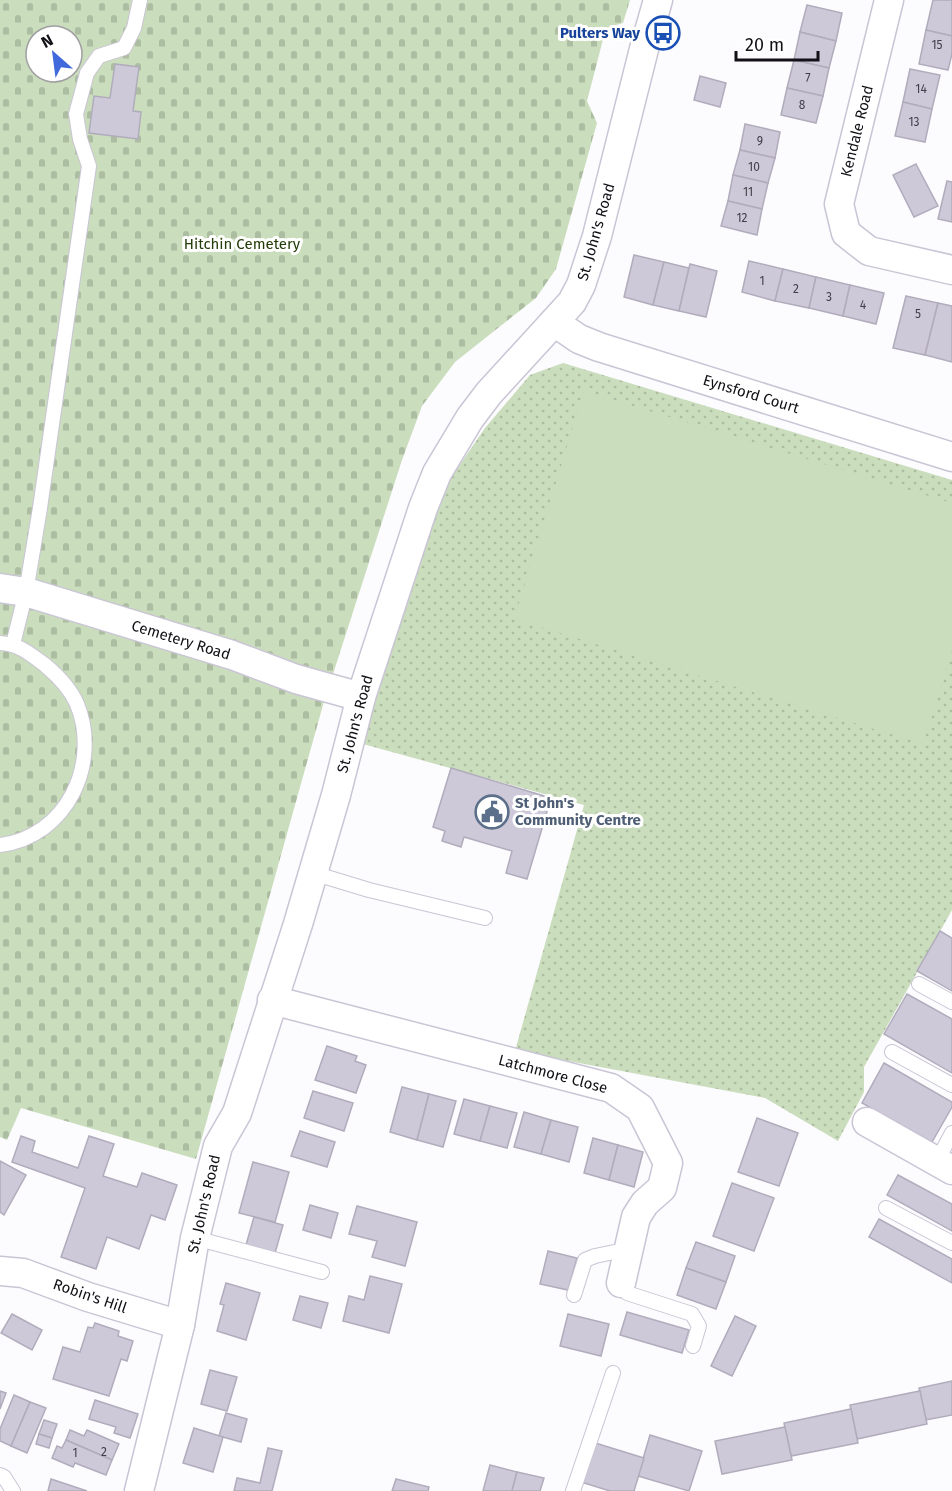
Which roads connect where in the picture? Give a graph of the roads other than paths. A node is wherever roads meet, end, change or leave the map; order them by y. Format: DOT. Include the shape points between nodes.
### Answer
graph roads {
  1 [pos="140,0"];
  2 [pos="658,0"];
  3 [pos="889,0"];
  4 [pos="952,270"];
  5 [pos="554,322"];
  6 [pos="952,457"];
  7 [pos="13,590"];
  8 [pos="7,644"];
  9 [pos="361,698"];
  10 [pos="0,845"];
  11 [pos="313,873"];
  12 [pos="485,918"];
  13 [pos="919,984"];
  14 [pos="272,1000"];
  15 [pos="952,1002"];
  16 [pos="892,1052"];
  17 [pos="952,1085"];
  18 [pos="867,1122"];
  19 [pos="952,1133"];
  20 [pos="944,1166"];
  21 [pos="886,1208"];
  22 [pos="195,1238"];
  23 [pos="952,1243"];
  24 [pos="629,1249"];
  25 [pos="0,1271"];
  26 [pos="321,1272"];
  27 [pos="621,1283"];
  28 [pos="574,1295"];
  29 [pos="180,1325"];
  30 [pos="693,1346"];
  31 [pos="613,1373"];
  32 [pos="0,1475"];
  33 [pos="13,1491"];
  34 [pos="139,1491"];
  35 [pos="573,1491"];
  1 -- 7 [label="lane" via="134,28 124,48 99,56 87,73 76,114 89,166 53,421"];
  2 -- 5 [label="street, St. John's Road" via="591,259 572,302"];
  3 -- 4 [label="street, Kendale Road" via="839,204 846,233 869,251"];
  5 -- 6 [label="street, Eynsford Court" via="599,347"];
  5 -- 9 [label="street, St. John's Road" via="489,393 442,463 423,507"];
  7 -- 8 [label="lane"];
  7 -- 9 [label="street, Cemetery Road"];
  8 -- 10 [label="lane" via="35,657 59,677 76,703 85,733 84,764 75,791 59,814 36,833"];
  9 -- 11 [label="street, St. John's Road"];
  11 -- 12 [label="lane"];
  11 -- 14 [label="street, St. John's Road"];
  13 -- 15 [label="lane"];
  14 -- 22 [label="street, St. John's Road" via="237,1113 218,1146"];
  14 -- 24 [label="street, Latchmore Close" via="610,1088 640,1108 668,1163 662,1188 636,1217"];
  16 -- 17 [label="lane"];
  18 -- 20 [label="street"];
  19 -- 20 [label="lane"];
  21 -- 23 [label="lane"];
  22 -- 26 [label="lane"];
  22 -- 29 [label="street, St. John's Road"];
  24 -- 27 [label="street, Latchmore Close"];
  24 -- 28 [label="lane" via="585,1260"];
  25 -- 29 [label="street, Robin's Hill" via="23,1273"];
  27 -- 30 [label="lane" via="627,1293 692,1314 699,1326"];
  29 -- 34 [label="street, St. John's Road"];
  31 -- 35 [label="lane"];
  32 -- 33 [label="lane"];
}
